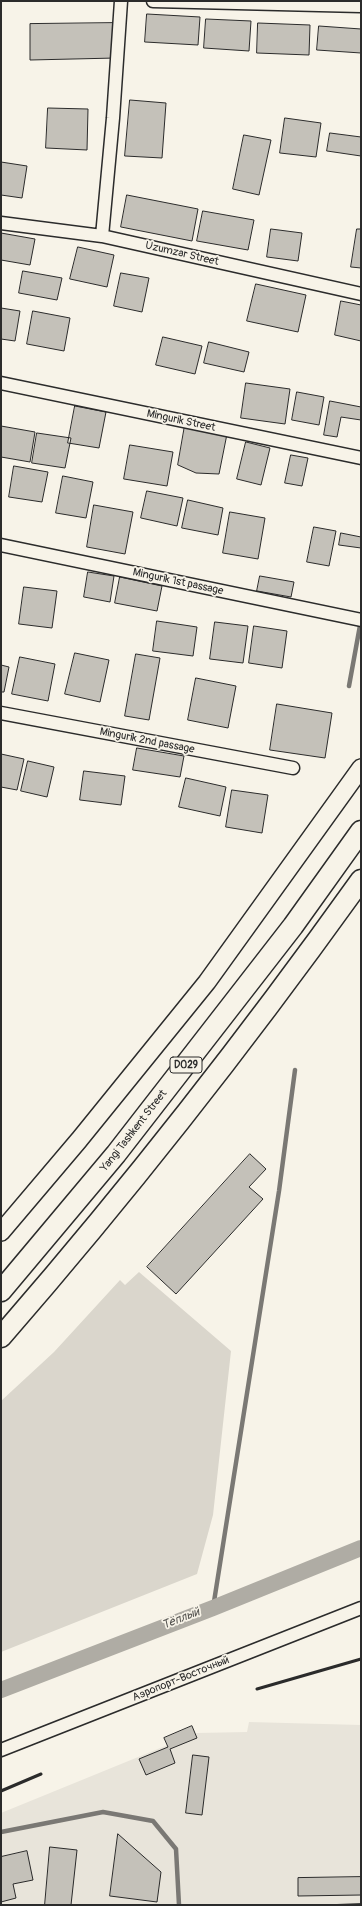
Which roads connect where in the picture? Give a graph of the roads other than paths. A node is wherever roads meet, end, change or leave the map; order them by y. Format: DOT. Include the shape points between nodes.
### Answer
graph roads {
  1 [pos="121,1"];
  2 [pos="153,1"];
  3 [pos="361,6"];
  4 [pos="1,223"];
  5 [pos="102,236"];
  6 [pos="361,294"];
  7 [pos="1,383"];
  8 [pos="361,458"];
  9 [pos="1,545"];
  10 [pos="358,619"];
  11 [pos="1,713"];
  12 [pos="293,768"];
  13 [pos="361,768"];
  14 [pos="361,831"];
  15 [pos="361,880"];
  16 [pos="1,1232"];
  17 [pos="1,1291"];
  18 [pos="1,1337"];
  19 [pos="361,1608"];
  20 [pos="1,1750"];
  1 -- 5 [label="street"];
  2 -- 3 [label="street"];
  4 -- 5 [label="street, Uzumzar Street"];
  5 -- 6 [label="street, Uzumzar Street"];
  7 -- 8 [label="street, Mingurik Street"];
  9 -- 10 [label="street, Mingurik 1st passage"];
  11 -- 12 [label="street, Mingurik 2nd passage"];
  13 -- 16 [label="main road" via="207,982"];
  14 -- 17 [label="highway, Yangi Tashkent Street / D029" via="293,926 116,1154"];
  15 -- 18 [label="highway, D029" via="286,984 137,1176"];
  19 -- 20 [label="street, Аэропорт-Восточный"];
}
